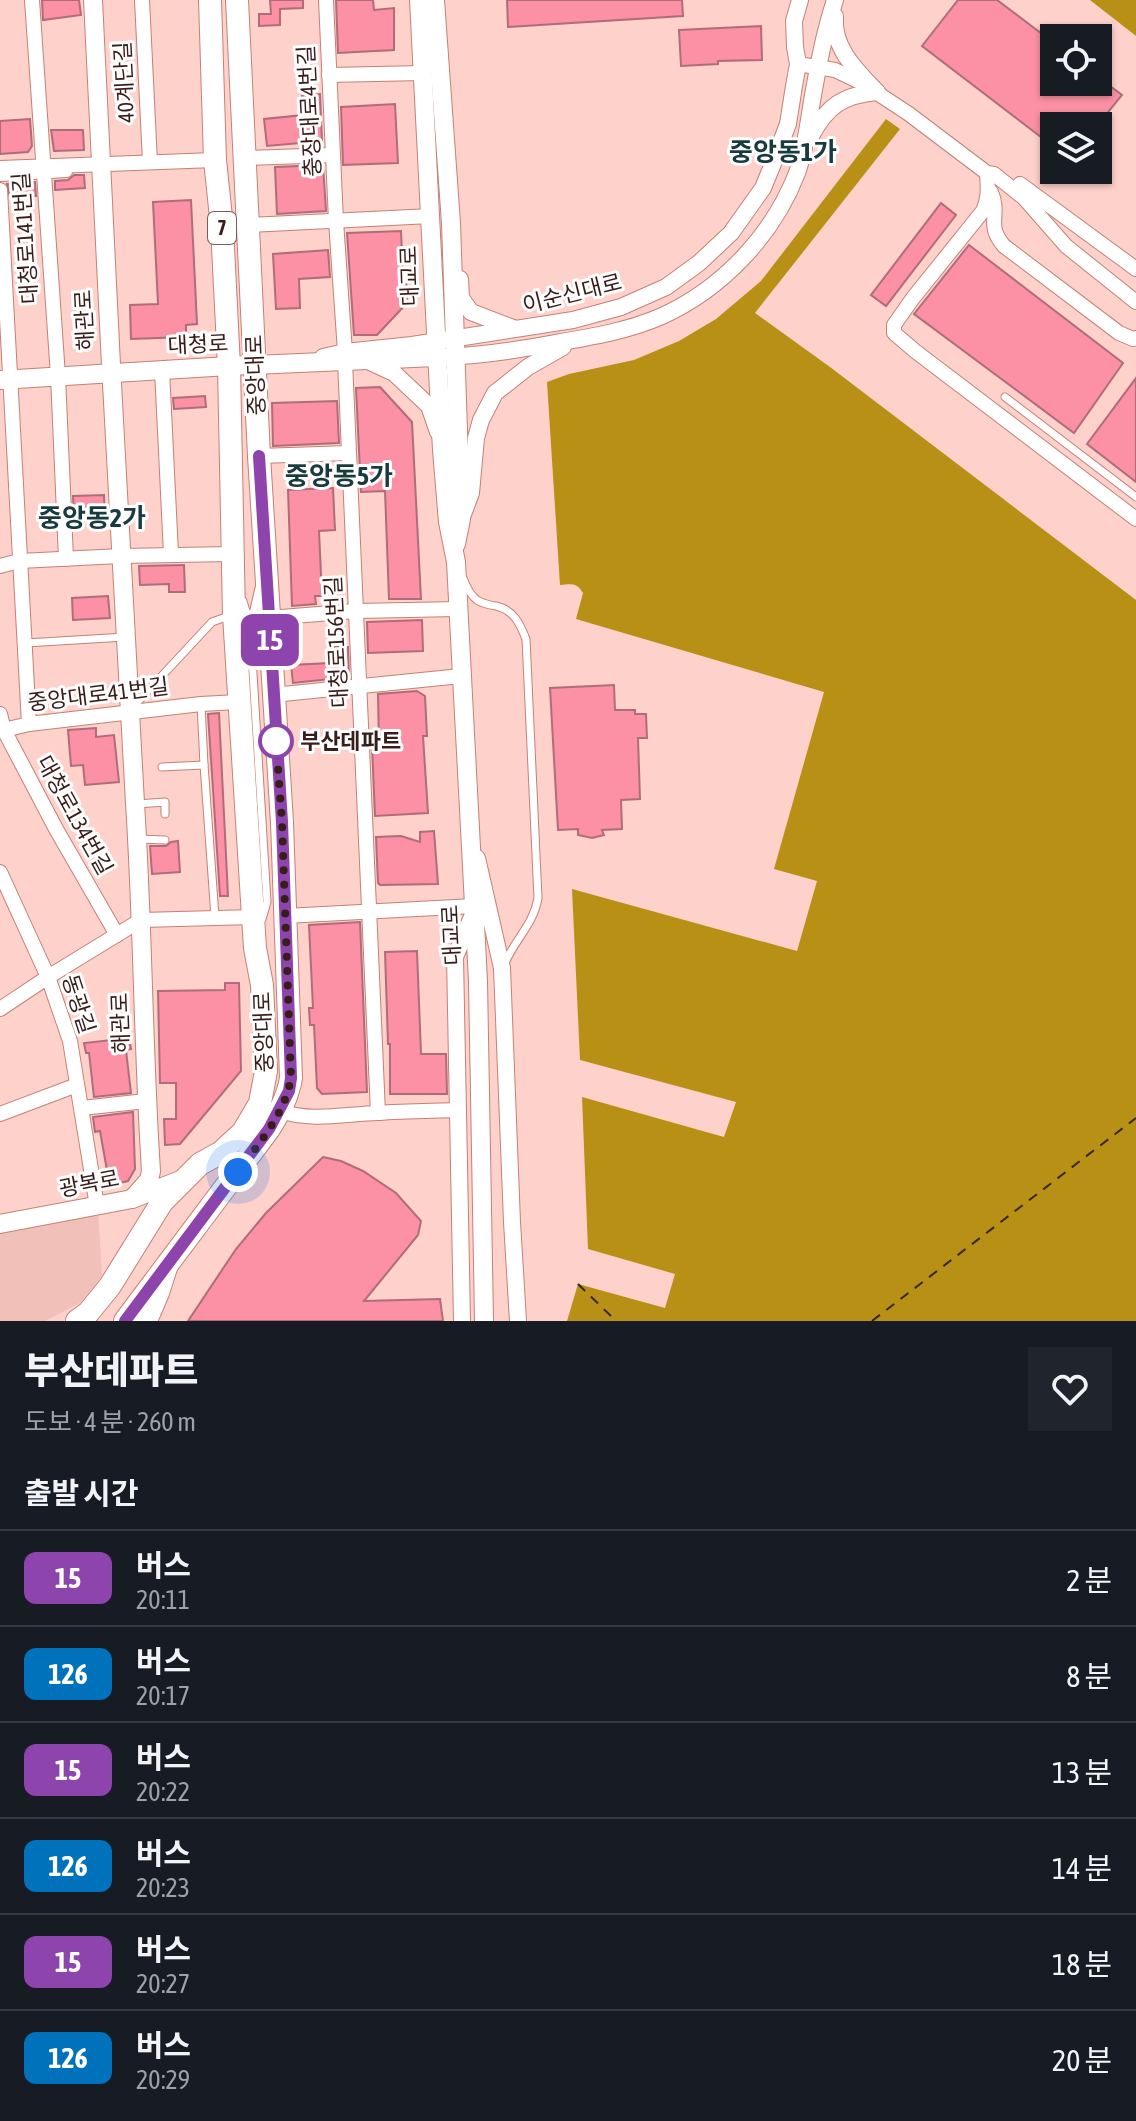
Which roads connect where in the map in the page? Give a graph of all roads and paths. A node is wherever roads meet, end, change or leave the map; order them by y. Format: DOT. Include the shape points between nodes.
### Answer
graph roads {
  1 [pos="32,0"];
  2 [pos="93,0"];
  3 [pos="142,0"];
  4 [pos="210,0"];
  5 [pos="237,0"];
  6 [pos="326,0"];
  7 [pos="800,0"];
  8 [pos="836,0"];
  9 [pos="427,1"];
  10 [pos="798,64"];
  11 [pos="818,67"];
  12 [pos="423,73"];
  13 [pos="329,75"];
  14 [pos="877,92"];
  15 [pos="802,152"];
  16 [pos="333,155"];
  17 [pos="245,158"];
  18 [pos="215,160"];
  19 [pos="150,162"];
  20 [pos="101,167"];
  21 [pos="0,168"];
  22 [pos="42,170"];
  23 [pos="0,176"];
  24 [pos="990,178"];
  25 [pos="0,190"];
  26 [pos="431,216"];
  27 [pos="336,221"];
  28 [pos="248,225"];
  29 [pos="452,236"];
  30 [pos="1136,269"];
  31 [pos="1136,302"];
  32 [pos="514,329"];
  33 [pos="1136,338"];
  34 [pos="576,340"];
  35 [pos="456,347"];
  36 [pos="436,349"];
  37 [pos="345,356"];
  38 [pos="366,360"];
  39 [pos="255,365"];
  40 [pos="229,366"];
  41 [pos="162,370"];
  42 [pos="111,373"];
  43 [pos="58,376"];
  44 [pos="5,379"];
  45 [pos="1005,397"];
  46 [pos="442,450"];
  47 [pos="349,453"];
  48 [pos="259,456"];
  49 [pos="1136,497"];
  50 [pos="461,519"];
  51 [pos="1136,519"];
  52 [pos="171,554"];
  53 [pos="121,556"];
  54 [pos="455,556"];
  55 [pos="66,559"];
  56 [pos="232,560"];
  57 [pos="19,561"];
  58 [pos="0,566"];
  59 [pos="458,609"];
  60 [pos="356,611"];
  61 [pos="251,619"];
  62 [pos="126,637"];
  63 [pos="24,643"];
  64 [pos="461,676"];
  65 [pos="360,686"];
  66 [pos="273,695"];
  67 [pos="238,702"];
  68 [pos="201,704"];
  69 [pos="128,712"];
  70 [pos="0,714"];
  71 [pos="29,724"];
  72 [pos="2,730"];
  73 [pos="204,765"];
  74 [pos="162,767"];
  75 [pos="135,804"];
  76 [pos="165,814"];
  77 [pos="470,827"];
  78 [pos="137,839"];
  79 [pos="165,840"];
  80 [pos="0,872"];
  81 [pos="6,902"];
  82 [pos="474,909"];
  83 [pos="369,911"];
  84 [pos="271,915"];
  85 [pos="215,917"];
  86 [pos="141,920"];
  87 [pos="117,935"];
  88 [pos="502,968"];
  89 [pos="48,977"];
  90 [pos="0,1009"];
  91 [pos="77,1085"];
  92 [pos="146,1101"];
  93 [pos="82,1108"];
  94 [pos="459,1110"];
  95 [pos="280,1111"];
  96 [pos="378,1113"];
  97 [pos="0,1114"];
  98 [pos="184,1179"];
  99 [pos="132,1199"];
  100 [pos="97,1206"];
  101 [pos="0,1224"];
  102 [pos="170,1261"];
  103 [pos="104,1295"];
  104 [pos="77,1321"];
  105 [pos="98,1321"];
  106 [pos="125,1321"];
  107 [pos="148,1321"];
  108 [pos="462,1321"];
  109 [pos="484,1321"];
  110 [pos="518,1321"];
  1 -- 22 [label="street, 대청로141번길"];
  2 -- 20 [label="main road, 해관로"];
  3 -- 19 [label="street, 40계단길"];
  4 -- 18 [label="main road, 중앙대로 / 7"];
  5 -- 17 [label="main road, 중앙대로 / 7"];
  6 -- 13 [label="street, 충장대로4번길"];
  7 -- 10 [label="street, 이순신대로" via="794,21"];
  8 -- 11 [label="street, 이순신대로"];
  8 -- 14 [label="street" via="836,38 849,62"];
  9 -- 12 [label="main road, 대교로"];
  9 -- 29 [label="main road, 대교로"];
  10 -- 11 [label="street"];
  10 -- 32 [label="street, 이순신대로" via="788,124 763,188 731,233 699,263 666,287 621,307"];
  11 -- 14 [label="street"];
  11 -- 15 [label="street, 이순신대로"];
  12 -- 13 [label="street"];
  12 -- 26 [label="main road, 대교로"];
  13 -- 16 [label="street, 충장대로4번길"];
  14 -- 15 [label="street" via="839,101 819,121"];
  14 -- 24 [label="street"];
  15 -- 34 [label="street, 이순신대로" via="769,226 705,293 661,317"];
  16 -- 17 [label="street"];
  16 -- 27 [label="street, 충장대로4번길"];
  17 -- 28 [label="main road, 중앙대로 / 7"];
  18 -- 19 [label="street"];
  18 -- 40 [label="main road, 중앙대로 / 7"];
  19 -- 20 [label="street"];
  20 -- 22 [label="street"];
  20 -- 42 [label="main road, 해관로"];
  21 -- 22 [label="street"];
  22 -- 23 [label="street"];
  22 -- 43 [label="street, 대청로141번길"];
  24 -- 30 [label="street" via="1009,176"];
  24 -- 31 [label="street" via="1024,198 1066,246"];
  24 -- 33 [label="street" via="994,228 1004,246 1119,333"];
  24 -- 51 [label="street" via="983,211 913,298 894,333"];
  25 -- 44 [label="street"];
  26 -- 27 [label="street"];
  26 -- 36 [label="main road, 대교로"];
  27 -- 28 [label="street"];
  27 -- 37 [label="street, 충장대로4번길"];
  28 -- 39 [label="main road, 중앙대로 / 7"];
  29 -- 32 [label="street" via="461,298 471,312"];
  29 -- 35 [label="main road, 대교로"];
  32 -- 35 [label="street, 이순신대로"];
  34 -- 35 [label="street, 이순신대로" via="507,352"];
  34 -- 50 [label="street" via="495,393 476,438 471,493"];
  35 -- 36 [label="street, 이순신대로"];
  35 -- 50 [label="main road, 대교로"];
  36 -- 37 [label="street, 이순신대로"];
  36 -- 38 [label="main road, 대청로"];
  36 -- 46 [label="main road, 대교로"];
  37 -- 38 [label="main road, 대청로"];
  37 -- 39 [label="main road, 대청로"];
  37 -- 47 [label="street, 대청로156번길"];
  38 -- 46 [label="street" via="394,373 429,406"];
  39 -- 40 [label="main road, 대청로"];
  39 -- 48 [label="main road, 중앙대로 / 7"];
  40 -- 41 [label="main road, 대청로"];
  40 -- 56 [label="main road, 중앙대로 / 7"];
  41 -- 42 [label="main road, 대청로"];
  41 -- 52 [label="street"];
  42 -- 43 [label="main road, 대청로"];
  42 -- 53 [label="main road, 해관로"];
  43 -- 44 [label="main road, 대청로"];
  43 -- 55 [label="street"];
  44 -- 57 [label="street"];
  45 -- 49 [label="lane"];
  46 -- 54 [label="main road, 대교로"];
  47 -- 48 [label="street"];
  47 -- 60 [label="street, 대청로156번길"];
  48 -- 61 [label="main road, 중앙대로 / 7" via="265,561"];
  50 -- 54 [label="main road, 대교로"];
  52 -- 53 [label="street"];
  52 -- 56 [label="street"];
  53 -- 55 [label="street"];
  53 -- 62 [label="main road, 해관로"];
  54 -- 59 [label="main road, 대교로"];
  54 -- 88 [label="lane" via="475,599 513,614 526,639 538,898 531,921"];
  55 -- 57 [label="street"];
  56 -- 61 [label="main road, 중앙대로 / 7"];
  57 -- 58 [label="street"];
  57 -- 63 [label="street"];
  59 -- 60 [label="street"];
  59 -- 64 [label="main road, 대교로"];
  60 -- 61 [label="street"];
  60 -- 65 [label="street, 대청로156번길"];
  61 -- 66 [label="main road, 중앙대로 / 7"];
  61 -- 67 [label="main road, 중앙대로 / 7"];
  61 -- 69 [label="lane" via="212,622"];
  61 -- 84 [label="lane"];
  62 -- 63 [label="lane"];
  62 -- 69 [label="main road, 해관로"];
  63 -- 71 [label="street"];
  64 -- 65 [label="street"];
  64 -- 77 [label="main road, 대교로"];
  65 -- 66 [label="street"];
  65 -- 83 [label="street, 대청로156번길"];
  66 -- 84 [label="main road, 중앙대로 / 7" via="282,822"];
  67 -- 68 [label="street, 중앙대로41번길"];
  67 -- 84 [label="main road, 중앙대로 / 7"];
  68 -- 69 [label="street, 중앙대로41번길"];
  68 -- 73 [label="lane, 중앙대로41번길"];
  69 -- 71 [label="street, 중앙대로41번길"];
  69 -- 75 [label="main road, 해관로"];
  70 -- 72 [label="street, 대청로134번길"];
  71 -- 72 [label="street, 중앙대로41번길"];
  72 -- 87 [label="street, 대청로134번길"];
  73 -- 74 [label="lane"];
  73 -- 85 [label="lane, 중앙대로41번길"];
  75 -- 76 [label="lane" via="165,802"];
  75 -- 78 [label="main road, 해관로"];
  77 -- 82 [label="main road, 대교로"];
  77 -- 88 [label="street"];
  78 -- 79 [label="lane"];
  78 -- 86 [label="main road, 해관로"];
  80 -- 81 [label="street, 동광길"];
  81 -- 89 [label="street, 동광길"];
  82 -- 83 [label="street"];
  82 -- 94 [label="street" via="455,957"];
  82 -- 109 [label="main road, 대교로"];
  83 -- 84 [label="street"];
  83 -- 96 [label="street, 대청로156번길"];
  84 -- 85 [label="street"];
  84 -- 95 [label="main road, 중앙대로 / 7" via="287,948 292,1067"];
  84 -- 98 [label="main road, 중앙대로 / 7" via="255,948 266,1071 260,1103 243,1132"];
  85 -- 86 [label="street"];
  86 -- 87 [label="street"];
  86 -- 92 [label="main road, 해관로"];
  87 -- 89 [label="street"];
  88 -- 110 [label="street"];
  89 -- 90 [label="street"];
  89 -- 91 [label="street, 동광길" via="70,1041"];
  91 -- 93 [label="street, 동광길"];
  91 -- 97 [label="street"];
  92 -- 93 [label="street"];
  92 -- 99 [label="main road, 해관로" via="151,1171"];
  93 -- 100 [label="street, 동광길"];
  94 -- 96 [label="street"];
  94 -- 108 [label="street"];
  95 -- 96 [label="street" via="314,1118"];
  95 -- 102 [label="main road, 중앙대로 / 7"];
  98 -- 99 [label="main road, 광복로"];
  98 -- 103 [label="main road, 중앙대로 / 7" via="162,1202"];
  99 -- 100 [label="main road, 광복로"];
  100 -- 101 [label="main road, 광복로"];
  102 -- 106 [label="main road, 중앙대로 / 7"];
  102 -- 107 [label="main road"];
  103 -- 104 [label="main road, 중앙대로"];
  103 -- 105 [label="main road"];
}
